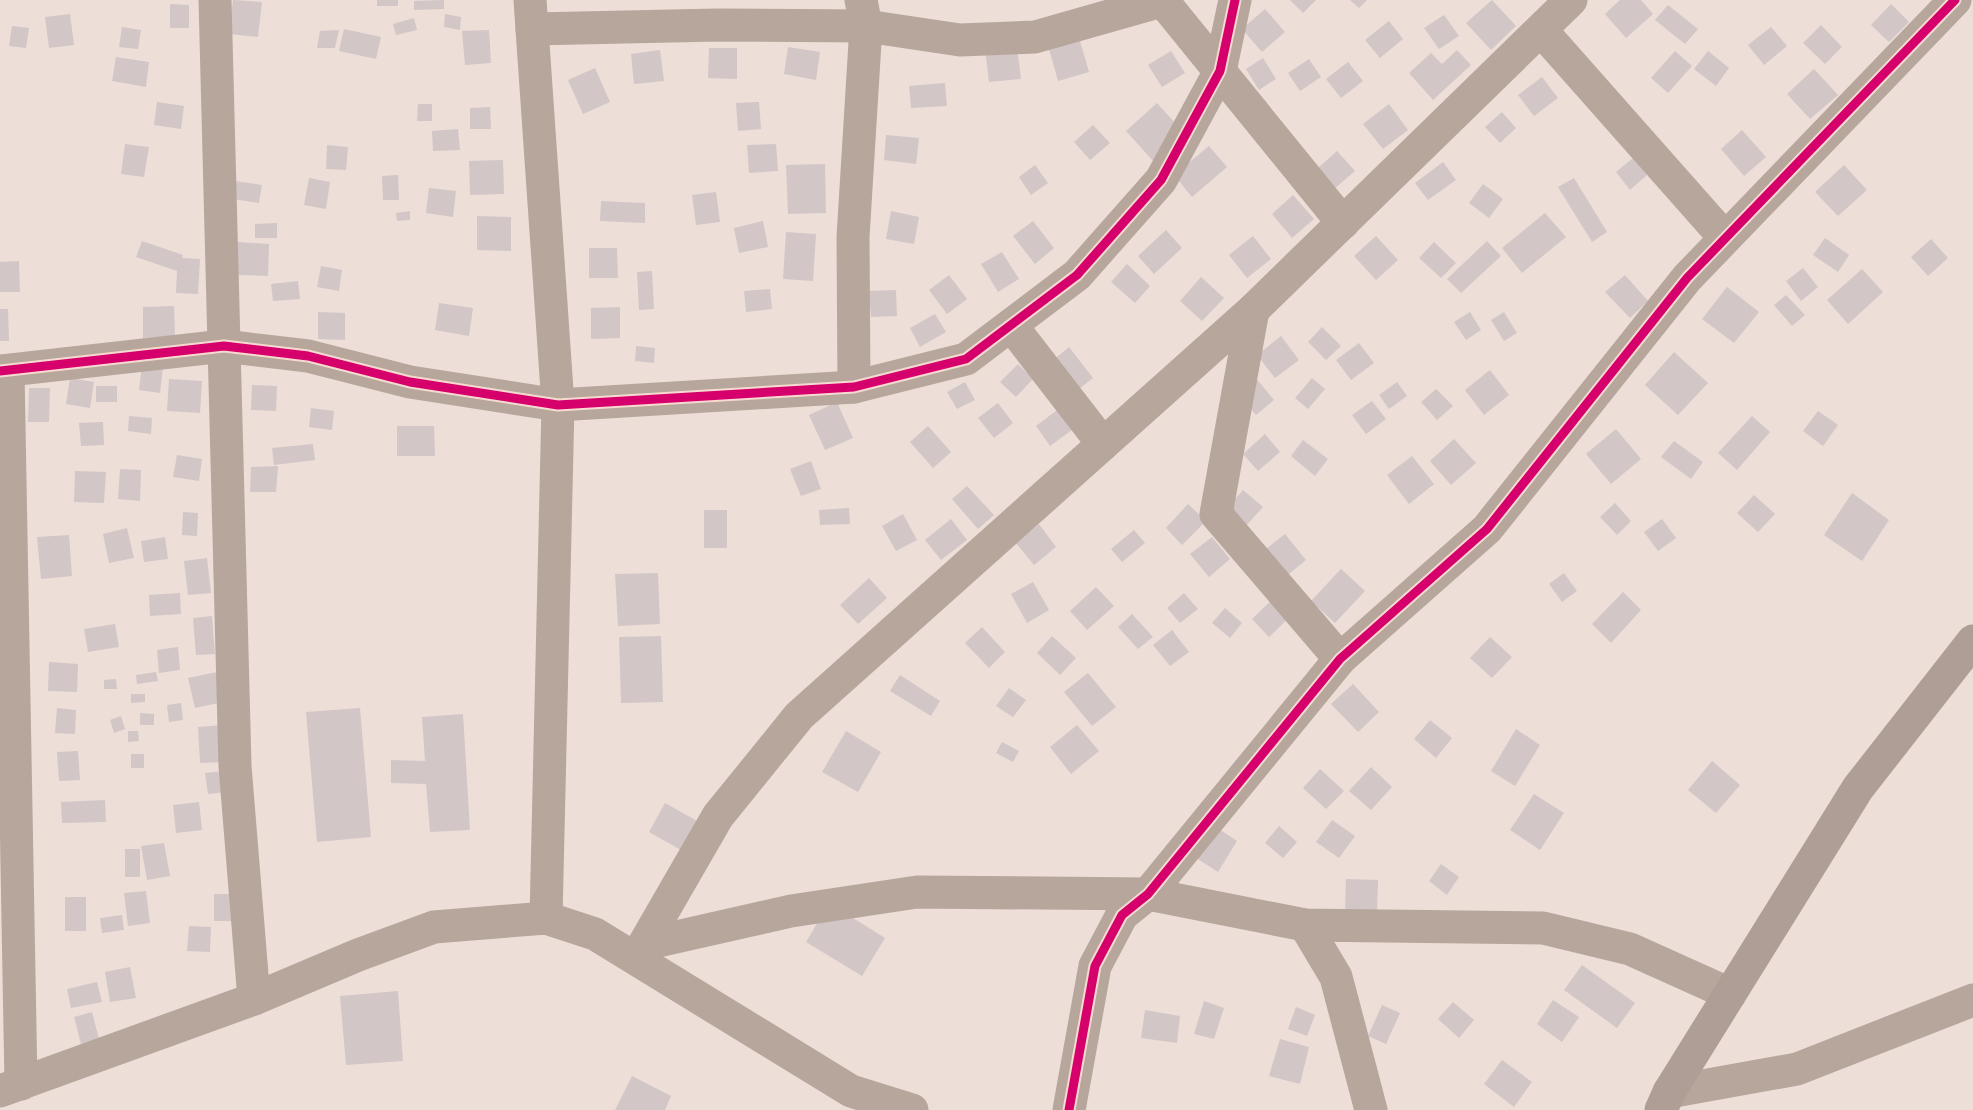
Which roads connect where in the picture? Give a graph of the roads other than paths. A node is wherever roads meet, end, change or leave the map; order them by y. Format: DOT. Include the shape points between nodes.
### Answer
graph roads {
  1 [pos="215,0"];
  2 [pos="1162,0"];
  3 [pos="1235,0"];
  4 [pos="1571,0"];
  5 [pos="1955,0"];
  6 [pos="863,13"];
  7 [pos="531,14"];
  8 [pos="1541,30"];
  9 [pos="1220,71"];
  10 [pos="1343,223"];
  11 [pos="1725,238"];
  12 [pos="1253,310"];
  13 [pos="1011,325"];
  14 [pos="224,345"];
  15 [pos="4,371"];
  16 [pos="854,387"];
  17 [pos="558,405"];
  18 [pos="1103,444"];
  19 [pos="1973,640"];
  20 [pos="1340,659"];
  21 [pos="1148,894"];
  22 [pos="546,918"];
  23 [pos="1305,925"];
  24 [pos="640,951"];
  25 [pos="1730,994"];
  26 [pos="254,999"];
  27 [pos="1973,1000"];
  28 [pos="11,1087"];
  29 [pos="1665,1101"];
  30 [pos="912,1110"];
  31 [pos="1069,1110"];
  32 [pos="1371,1110"];
  1 -- 14 [label="street"];
  2 -- 6 [label="street" via="1035,37 960,40"];
  2 -- 9 [label="street"];
  3 -- 9 [label="street"];
  4 -- 8 [label="street"];
  5 -- 11 [label="street"];
  6 -- 7 [label="street" via="718,25"];
  6 -- 16 [label="street" via="853,237"];
  7 -- 17 [label="street"];
  8 -- 10 [label="street"];
  8 -- 11 [label="street"];
  9 -- 10 [label="street"];
  9 -- 13 [label="street" via="1161,180 1077,275"];
  10 -- 12 [label="street"];
  11 -- 20 [label="street" via="1687,278 1487,529"];
  12 -- 18 [label="street"];
  12 -- 20 [label="street" via="1216,514"];
  13 -- 16 [label="street" via="966,359"];
  13 -- 18 [label="street"];
  14 -- 15 [label="street"];
  14 -- 17 [label="street" via="308,356 410,382"];
  14 -- 26 [label="street" via="235,766"];
  15 -- 28 [label="street"];
  16 -- 17 [label="street"];
  17 -- 22 [label="street"];
  18 -- 24 [label="street" via="799,716 718,816"];
  19 -- 25 [label="main road" via="1858,788"];
  20 -- 21 [label="street"];
  21 -- 23 [label="street"];
  21 -- 24 [label="street" via="917,892 791,911"];
  21 -- 31 [label="street" via="1122,915 1095,966"];
  22 -- 24 [label="street"];
  22 -- 26 [label="street" via="434,927"];
  23 -- 25 [label="street" via="1544,928 1630,949"];
  23 -- 32 [label="street" via="1336,978"];
  24 -- 30 [label="street" via="851,1091"];
  25 -- 29 [label="main road"];
  26 -- 28 [label="street"];
  27 -- 29 [label="street" via="1797,1069"];
}
